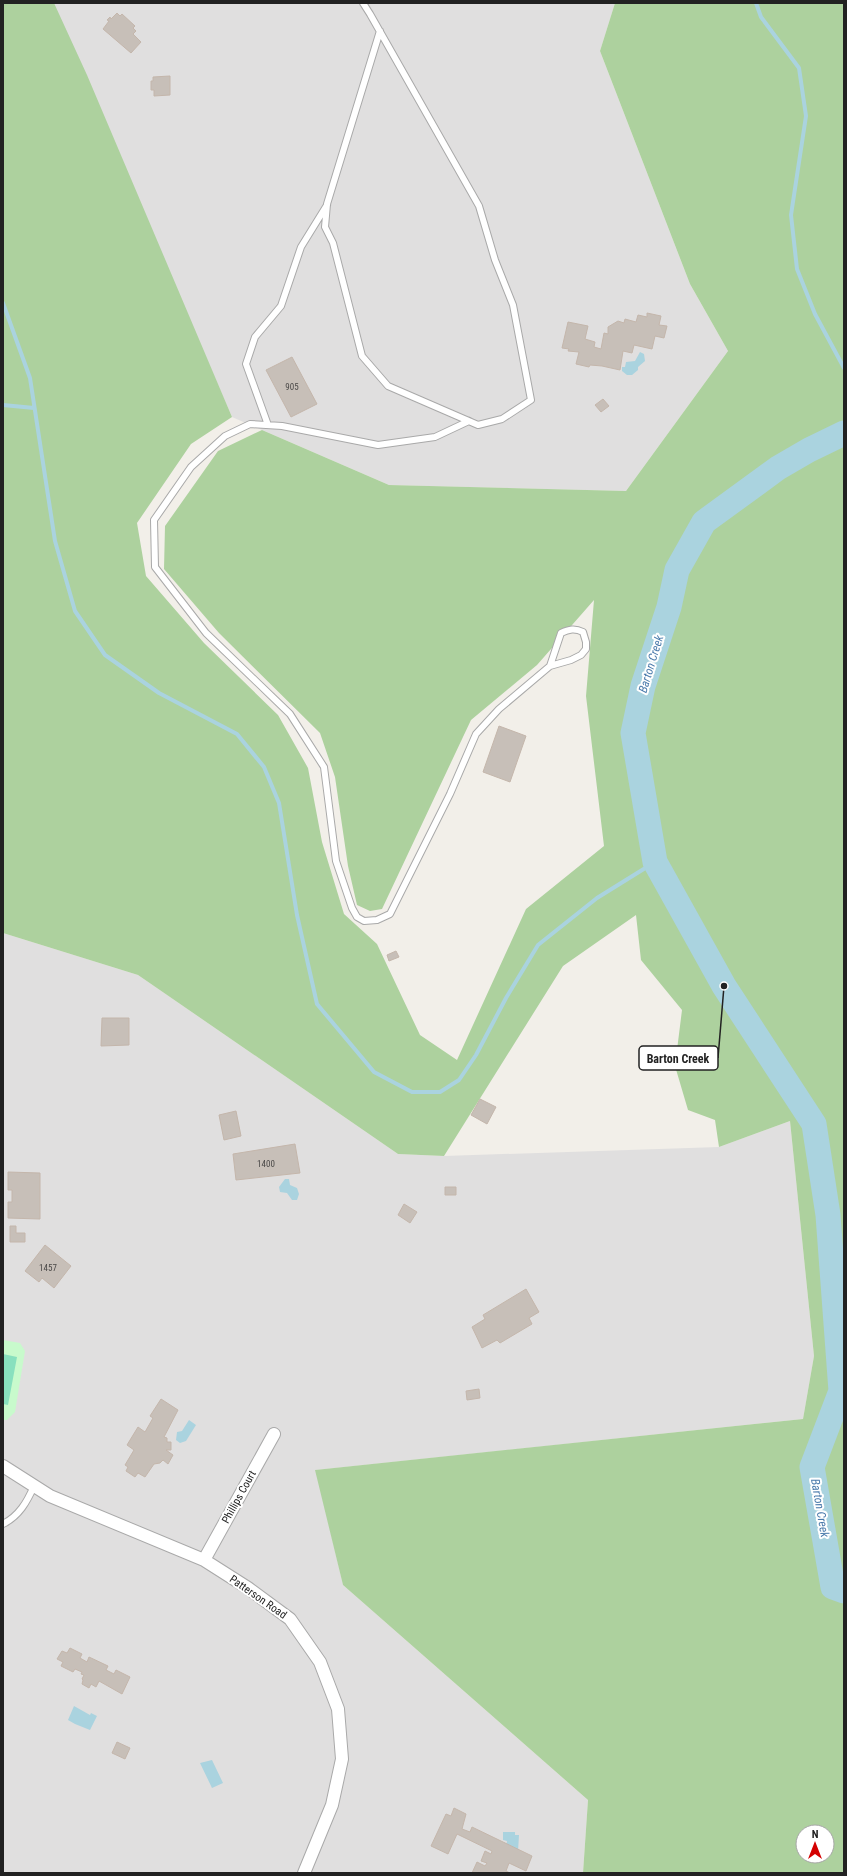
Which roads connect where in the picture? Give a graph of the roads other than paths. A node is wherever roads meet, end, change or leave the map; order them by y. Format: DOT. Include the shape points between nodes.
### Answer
graph roads {
  1 [pos="363,3"];
  2 [pos="380,31"];
  3 [pos="327,204"];
  4 [pos="469,421"];
  5 [pos="268,425"];
  6 [pos="550,666"];
  7 [pos="274,1434"];
  8 [pos="3,1466"];
  9 [pos="34,1486"];
  10 [pos="3,1524"];
  11 [pos="204,1560"];
  12 [pos="304,1873"];
  1 -- 2 [label="lane"];
  2 -- 3 [label="lane"];
  2 -- 4 [label="lane" via="479,206 495,260 513,305 531,400 502,419 478,425"];
  3 -- 4 [label="lane" via="325,227 333,243 362,356 388,386"];
  3 -- 5 [label="lane" via="301,247 281,306 255,337 246,364"];
  4 -- 5 [label="lane" via="435,437 378,445"];
  5 -- 6 [label="lane" via="250,424 225,436 191,467 154,520 155,567 206,633 290,714 324,767 336,861 357,917 364,921 377,920 390,914 450,794 476,734 499,710"];
  6 -- 6 [label="lane" via="581,655 586,649 583,632 572,629 561,633"];
  7 -- 11 [label="street, Phillips Court"];
  8 -- 9 [label="street, Patterson Road"];
  9 -- 10 [label="lane" via="26,1505"];
  9 -- 11 [label="street, Patterson Road" via="50,1496"];
  11 -- 12 [label="street, Patterson Road" via="290,1619 320,1662 338,1709 342,1759 332,1805"];
}
